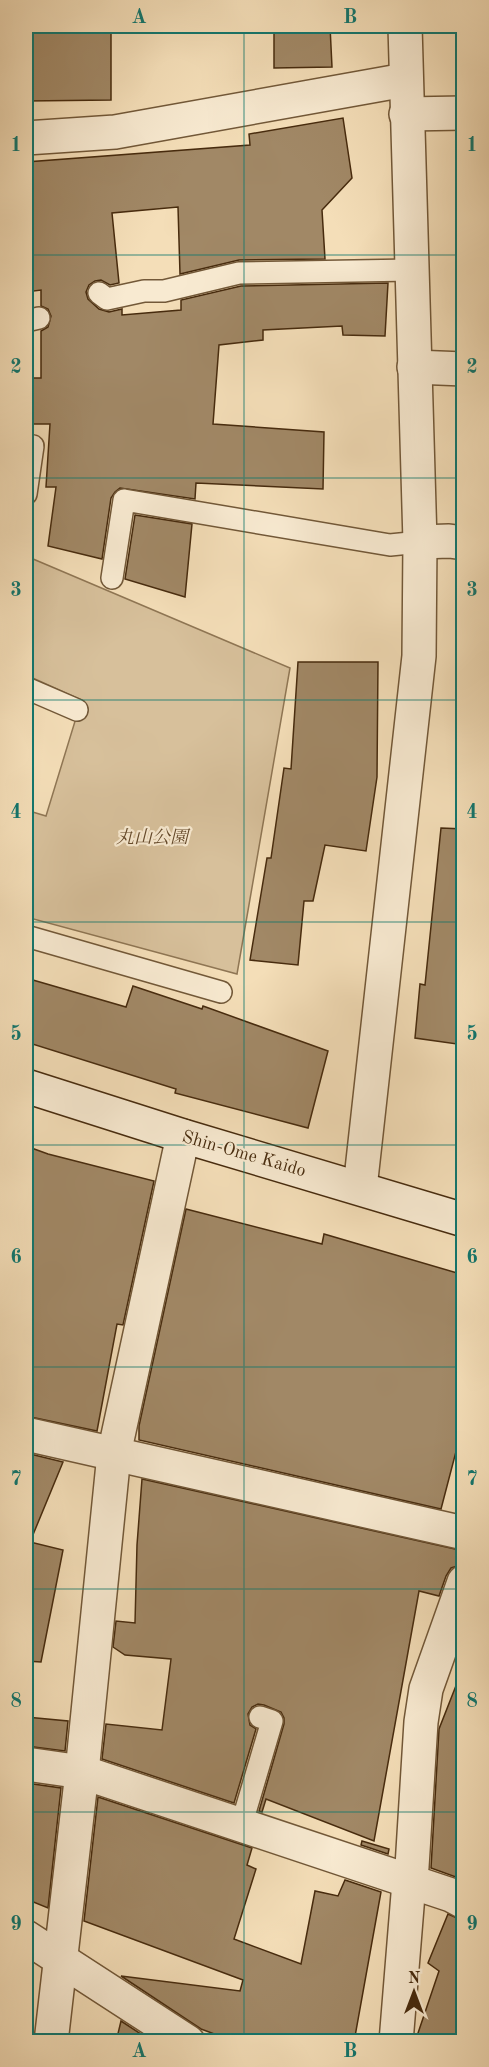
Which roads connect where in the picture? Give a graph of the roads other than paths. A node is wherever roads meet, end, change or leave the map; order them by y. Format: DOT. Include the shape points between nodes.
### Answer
graph roads {
  1 [pos="405,26"];
  2 [pos="405,80"];
  3 [pos="464,113"];
  4 [pos="406,114"];
  5 [pos="26,138"];
  6 [pos="411,270"];
  7 [pos="99,293"];
  8 [pos="414,367"];
  9 [pos="464,369"];
  10 [pos="33,446"];
  11 [pos="26,494"];
  12 [pos="420,542"];
  13 [pos="464,543"];
  14 [pos="112,578"];
  15 [pos="26,688"];
  16 [pos="77,710"];
  17 [pos="26,936"];
  18 [pos="221,992"];
  19 [pos="26,1086"];
  20 [pos="183,1136"];
  21 [pos="360,1188"];
  22 [pos="464,1220"];
  23 [pos="26,1434"];
  24 [pos="114,1454"];
  25 [pos="464,1533"];
  26 [pos="464,1582"];
  27 [pos="261,1717"];
  28 [pos="26,1764"];
  29 [pos="82,1772"];
  30 [pos="241,1826"];
  31 [pos="409,1882"];
  32 [pos="464,1902"];
  33 [pos="26,1937"];
  34 [pos="60,1958"];
  35 [pos="51,2042"];
  36 [pos="188,2042"];
  37 [pos="396,2042"];
  1 -- 2 [label="street"];
  2 -- 4 [label="street"];
  2 -- 5 [label="street" via="115,132"];
  3 -- 4 [label="street"];
  4 -- 6 [label="street"];
  6 -- 7 [label="lane" via="239,273 164,291 107,299"];
  6 -- 8 [label="street"];
  8 -- 9 [label="street"];
  8 -- 12 [label="street"];
  10 -- 11 [label="lane"];
  12 -- 13 [label="street"];
  12 -- 14 [label="lane" via="390,545 124,500"];
  12 -- 21 [label="street" via="419,656"];
  15 -- 16 [label="lane"];
  17 -- 18 [label="lane"];
  19 -- 20 [label="street, Shin-Ome Kaido"];
  20 -- 21 [label="street, Shin-Ome Kaido"];
  20 -- 24 [label="street"];
  21 -- 22 [label="street, Shin-Ome Kaido"];
  23 -- 24 [label="street"];
  24 -- 25 [label="street"];
  24 -- 29 [label="street"];
  26 -- 31 [label="street" via="426,1689"];
  27 -- 30 [label="lane" via="272,1721"];
  28 -- 29 [label="street"];
  29 -- 30 [label="street"];
  29 -- 34 [label="street"];
  30 -- 31 [label="street"];
  31 -- 32 [label="street"];
  31 -- 37 [label="street"];
  33 -- 34 [label="street"];
  34 -- 35 [label="street"];
  34 -- 36 [label="street"];
}
